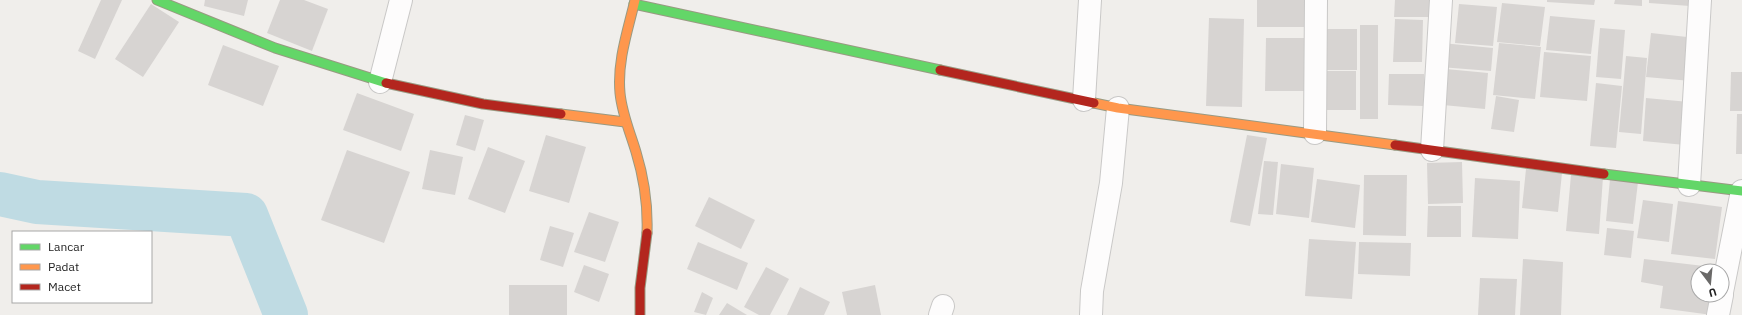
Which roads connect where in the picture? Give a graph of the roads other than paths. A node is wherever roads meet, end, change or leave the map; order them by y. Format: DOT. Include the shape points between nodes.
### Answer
graph roads {
  1 [pos="157,0"];
  2 [pos="401,0"];
  3 [pos="1090,0"];
  4 [pos="1316,0"];
  5 [pos="1441,0"];
  6 [pos="1700,0"];
  7 [pos="635,2"];
  8 [pos="380,82"];
  9 [pos="1084,100"];
  10 [pos="1118,108"];
  11 [pos="625,122"];
  12 [pos="1315,133"];
  13 [pos="1432,150"];
  14 [pos="1689,185"];
  15 [pos="1742,191"];
  16 [pos="1728,263"];
  17 [pos="1720,303"];
  18 [pos="640,315"];
  19 [pos="1091,315"];
  20 [pos="1718,315"];
  1 -- 8 [label="street" via="276,48"];
  2 -- 8 [label="street"];
  3 -- 9 [label="street"];
  4 -- 12 [label="street"];
  5 -- 13 [label="street"];
  6 -- 14 [label="street"];
  7 -- 9 [label="street"];
  7 -- 11 [label="street" via="620,68 620,94"];
  8 -- 11 [label="street" via="483,104"];
  9 -- 10 [label="street"];
  10 -- 12 [label="street"];
  10 -- 19 [label="street" via="1110,183 1092,291"];
  11 -- 18 [label="street" via="638,161 647,206 647,237 640,282"];
  12 -- 13 [label="street"];
  13 -- 14 [label="street"];
  14 -- 15 [label="street"];
  15 -- 16 [label="street"];
  17 -- 20 [label="street"];
}
